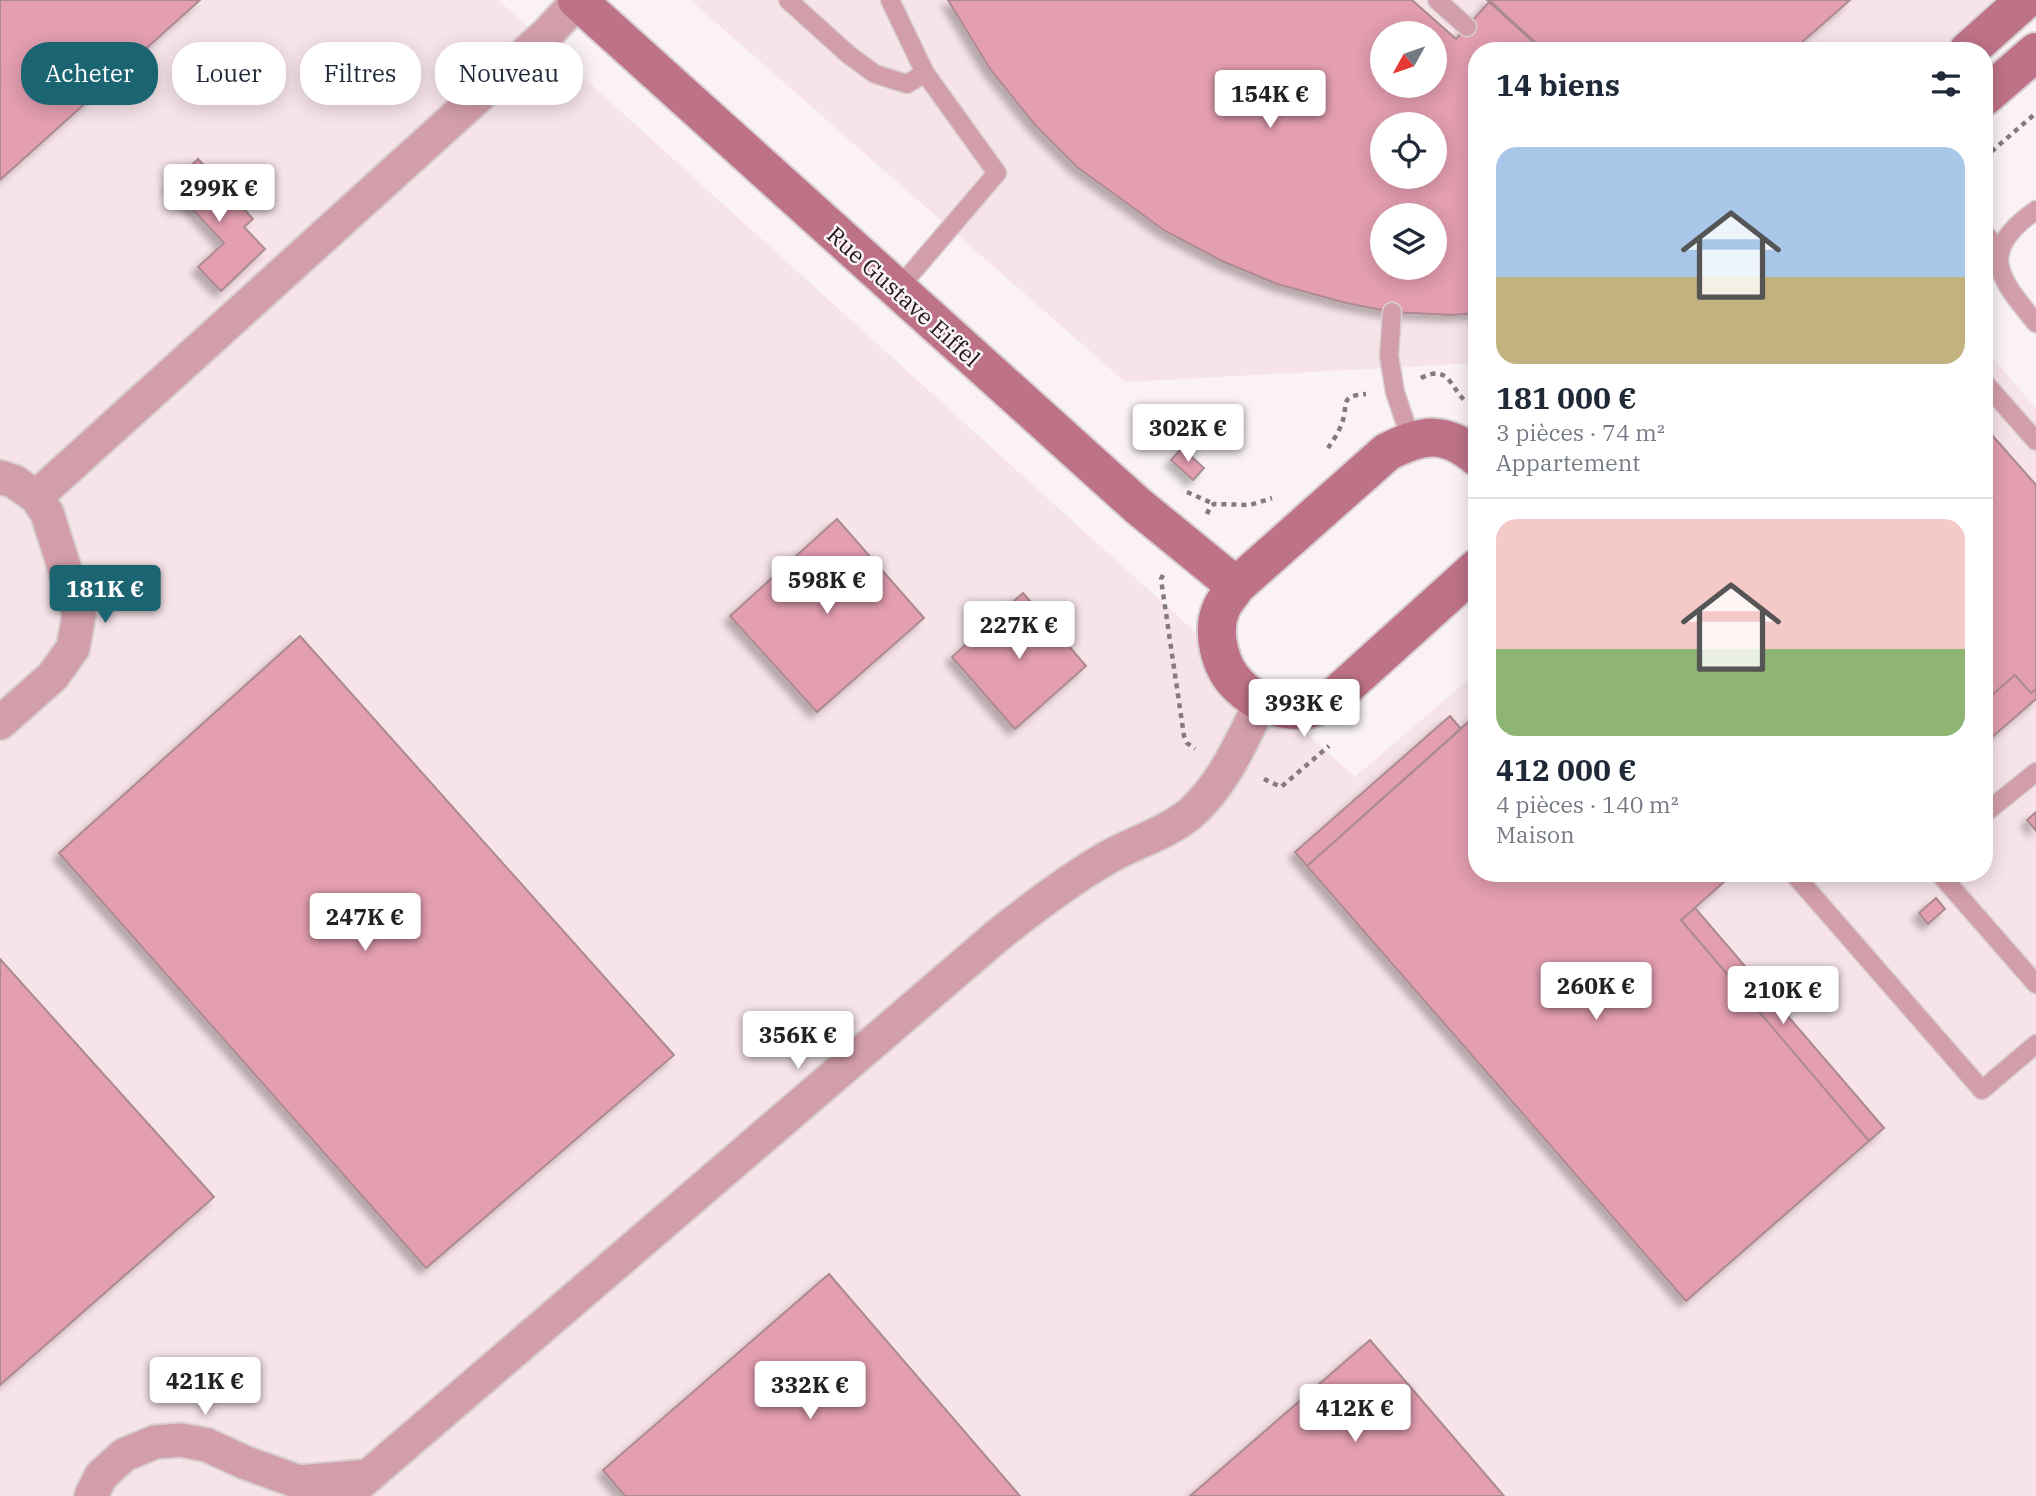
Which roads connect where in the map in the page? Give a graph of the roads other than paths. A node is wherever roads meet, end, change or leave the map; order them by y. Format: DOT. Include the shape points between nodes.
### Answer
graph roads {
  1 [pos="788,0"];
  2 [pos="890,0"];
  3 [pos="1437,0"];
  4 [pos="2025,0"];
  5 [pos="577,1"];
  6 [pos="1467,27"];
  7 [pos="1978,42"];
  8 [pos="2036,52"];
  9 [pos="925,73"];
  10 [pos="1993,89"];
  11 [pos="2036,210"];
  12 [pos="1993,243"];
  13 [pos="2000,250"];
  14 [pos="897,290"];
  15 [pos="1392,312"];
  16 [pos="2036,323"];
  17 [pos="1993,393"];
  18 [pos="1410,440"];
  19 [pos="2036,440"];
  20 [pos="1468,449"];
  21 [pos="0,477"];
  22 [pos="36,496"];
  23 [pos="1468,576"];
  24 [pos="1236,586"];
  25 [pos="1261,702"];
  26 [pos="0,723"];
  27 [pos="2036,772"];
  28 [pos="1993,807"];
  29 [pos="1801,882"];
  30 [pos="1947,882"];
  31 [pos="2036,984"];
  32 [pos="2036,1044"];
  33 [pos="356,1486"];
  34 [pos="91,1496"];
  1 -- 9 [label="lane" via="875,74 908,84"];
  2 -- 9 [label="lane"];
  3 -- 6 [label="lane"];
  4 -- 7 [label="street"];
  5 -- 14 [label="street, Rue Gustave Eiffel"];
  5 -- 22 [label="street" via="548,34"];
  8 -- 10 [label="street"];
  9 -- 14 [label="lane" via="997,173"];
  11 -- 13 [label="lane" via="2012,230"];
  12 -- 13 [label="lane"];
  13 -- 16 [label="lane" via="2000,272"];
  14 -- 24 [label="street, Rue Gustave Eiffel" via="1139,506"];
  15 -- 18 [label="lane" via="1389,356"];
  17 -- 19 [label="lane"];
  18 -- 20 [label="street" via="1440,436"];
  18 -- 24 [label="street" via="1387,452"];
  21 -- 22 [label="street"];
  22 -- 26 [label="street" via="47,513 79,614 73,648 53,676"];
  23 -- 25 [label="street" via="1333,698 1310,709"];
  24 -- 25 [label="street" via="1221,609 1216,637 1237,685"];
  25 -- 33 [label="street" via="1231,764 1189,815 1050,893"];
  27 -- 28 [label="lane"];
  29 -- 32 [label="lane" via="1982,1090"];
  30 -- 31 [label="lane"];
  33 -- 34 [label="street" via="299,1482 181,1440 155,1442 124,1455 101,1476"];
}
